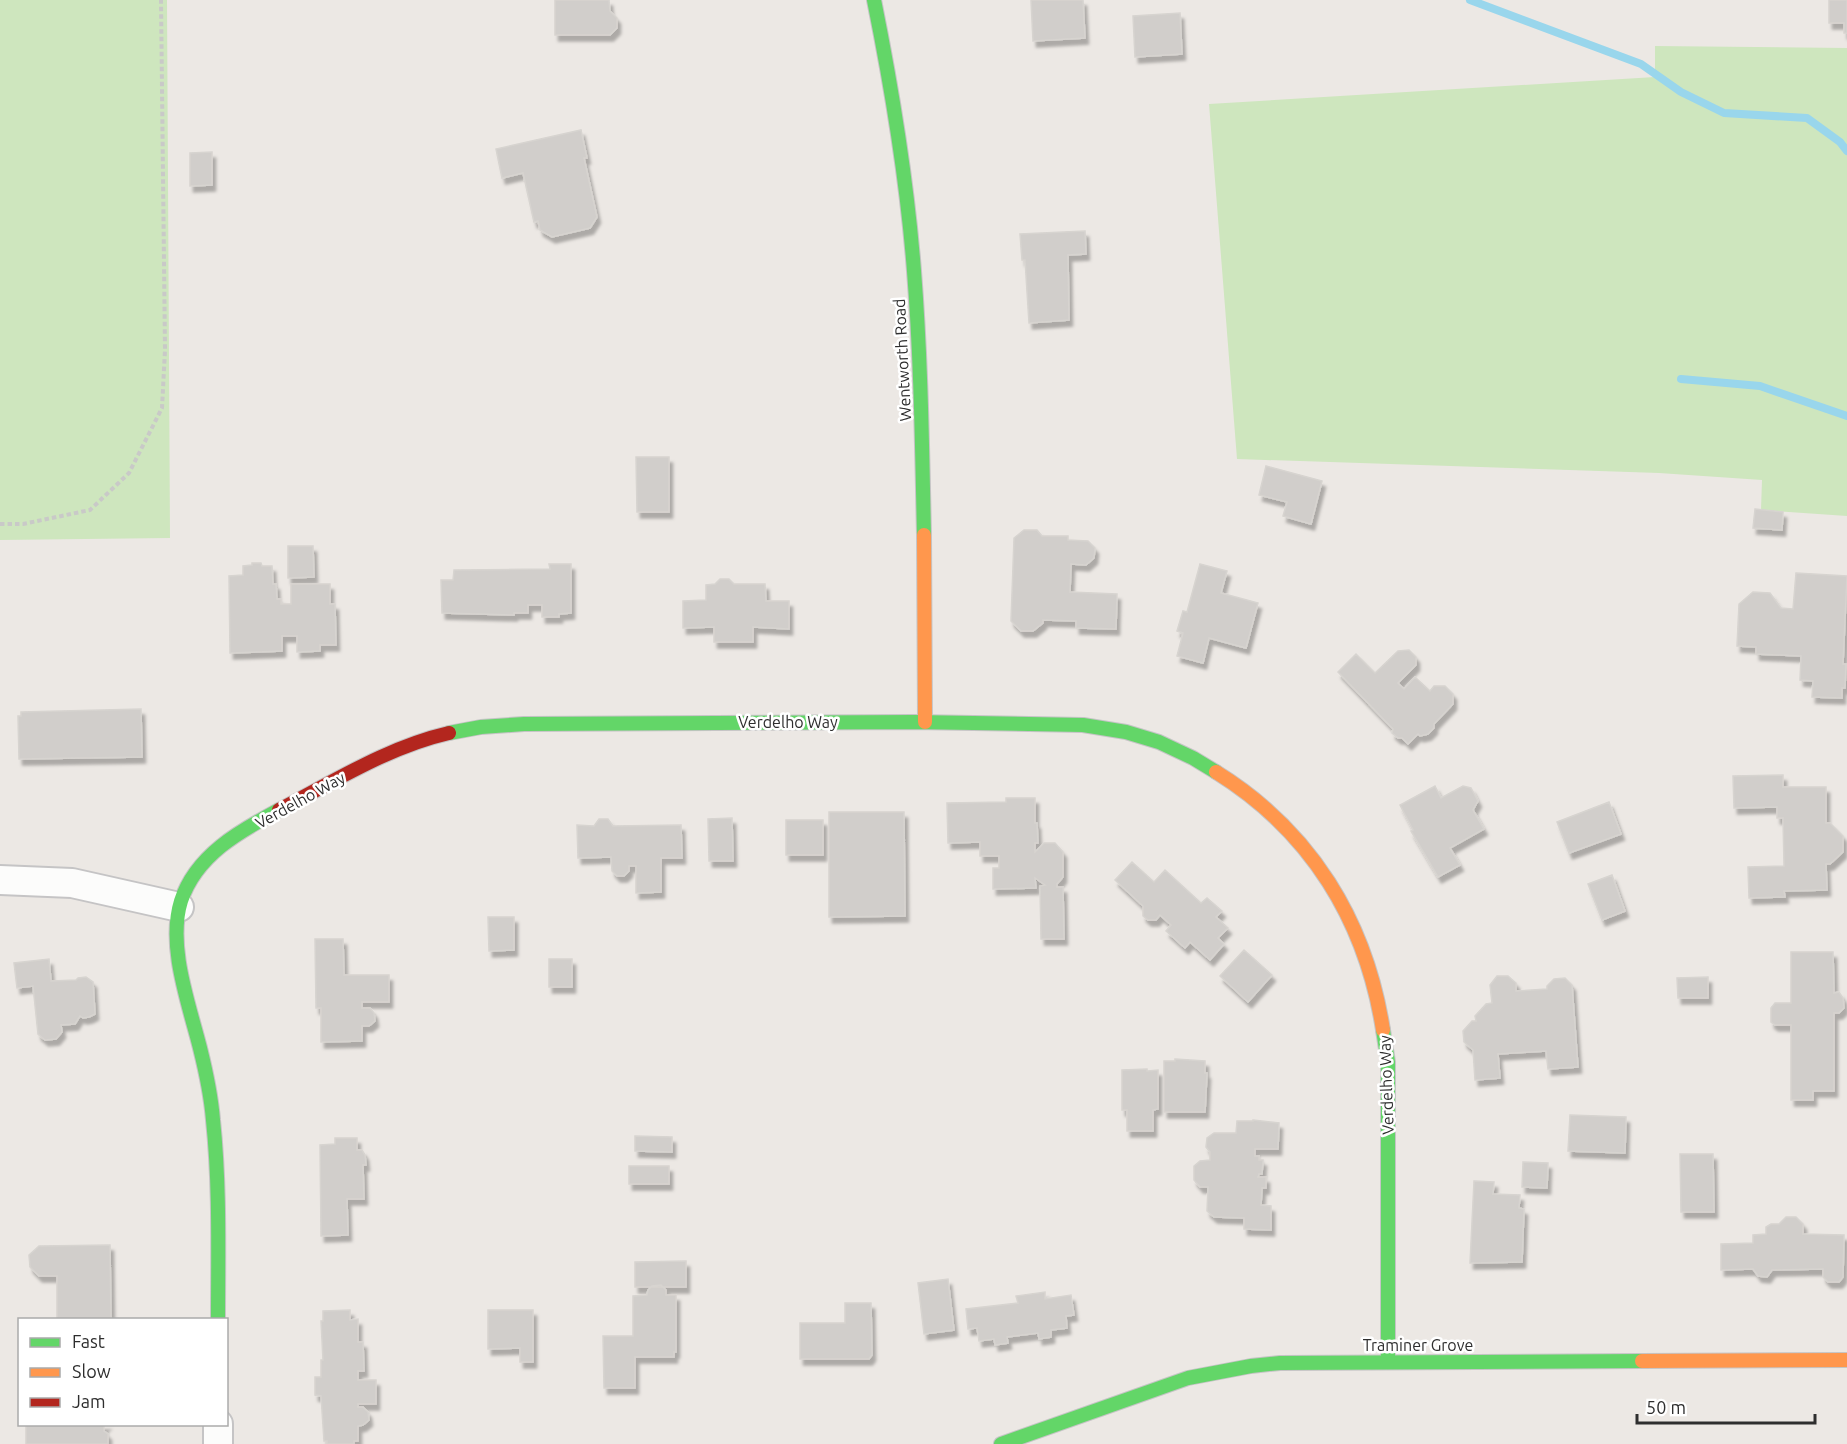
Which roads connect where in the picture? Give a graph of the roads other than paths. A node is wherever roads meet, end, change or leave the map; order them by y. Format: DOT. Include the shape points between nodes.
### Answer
graph roads {
  1 [pos="874,0"];
  2 [pos="925,722"];
  3 [pos="0,880"];
  4 [pos="179,907"];
  5 [pos="218,1318"];
  6 [pos="1847,1360"];
  7 [pos="1388,1362"];
  8 [pos="218,1426"];
  9 [pos="218,1444"];
  10 [pos="1001,1444"];
  1 -- 2 [label="street, Wentworth Road" via="898,133 916,298 922,437"];
  2 -- 4 [label="street, Verdelho Way" via="524,724 438,735 364,764 230,838 190,881"];
  2 -- 7 [label="street, Verdelho Way" via="1074,724 1129,733 1155,742 1236,785 1294,836 1326,877 1351,918 1383,1018 1388,1062"];
  3 -- 4 [label="street" via="72,883"];
  4 -- 5 [label="street, Verdelho Way" via="178,947 207,1081 216,1144"];
  6 -- 7 [label="street, Traminer Grove"];
  7 -- 10 [label="street, Traminer Grove" via="1280,1363 1218,1371 1152,1390"];
  8 -- 9 [label="street"];
}
